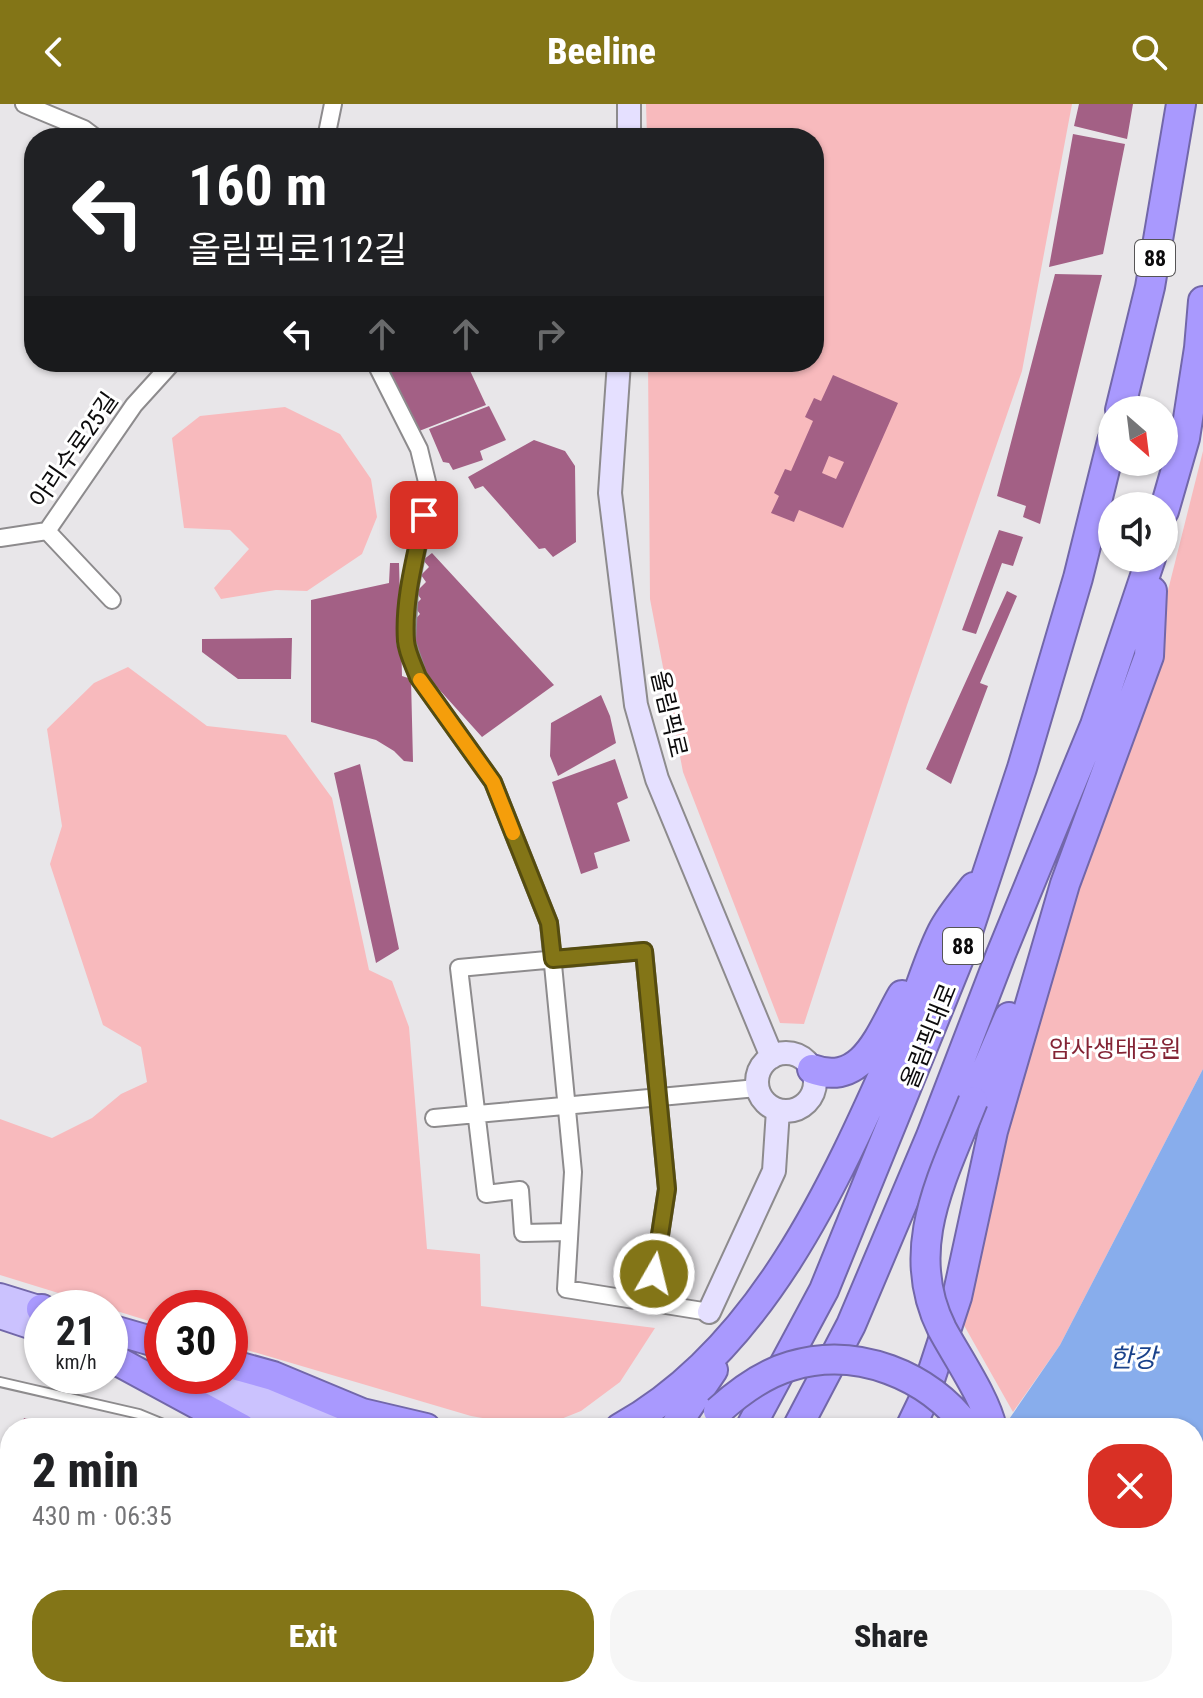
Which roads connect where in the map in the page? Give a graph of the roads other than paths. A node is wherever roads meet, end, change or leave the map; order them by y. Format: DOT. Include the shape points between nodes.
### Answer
graph roads {
  1 [pos="24,104"];
  2 [pos="333,104"];
  3 [pos="629,104"];
  4 [pos="1181,104"];
  5 [pos="82,128"];
  6 [pos="328,128"];
  7 [pos="629,128"];
  8 [pos="1203,301"];
  9 [pos="164,372"];
  10 [pos="380,372"];
  11 [pos="618,372"];
  12 [pos="1123,396"];
  13 [pos="1103,476"];
  14 [pos="1169,492"];
  15 [pos="47,531"];
  16 [pos="0,538"];
  17 [pos="1147,572"];
  18 [pos="1152,572"];
  19 [pos="112,600"];
  20 [pos="991,864"];
  21 [pos="1065,884"];
  22 [pos="943,930"];
  23 [pos="553,959"];
  24 [pos="772,1057"];
  25 [pos="812,1069"];
  26 [pos="757,1088"];
  27 [pos="657,1097"];
  28 [pos="568,1106"];
  29 [pos="778,1110"];
  30 [pos="476,1114"];
  31 [pos="434,1118"];
  32 [pos="569,1232"];
  33 [pos="0,1296"];
  34 [pos="650,1302"];
  35 [pos="24,1306"];
  36 [pos="753,1309"];
  37 [pos="709,1312"];
  38 [pos="24,1315"];
  39 [pos="0,1316"];
  40 [pos="128,1366"];
  41 [pos="248,1369"];
  42 [pos="0,1382"];
  43 [pos="248,1389"];
  44 [pos="215,1394"];
  45 [pos="149,1418"];
  46 [pos="223,1418"];
  47 [pos="274,1418"];
  48 [pos="319,1418"];
  49 [pos="383,1418"];
  50 [pos="638,1418"];
  51 [pos="681,1418"];
  52 [pos="714,1418"];
  53 [pos="755,1418"];
  54 [pos="802,1418"];
  55 [pos="915,1418"];
  56 [pos="960,1418"];
  57 [pos="987,1418"];
  1 -- 5 [label="street"];
  2 -- 6 [label="street"];
  3 -- 7 [label="main road"];
  4 -- 12 [label="highway, 88" via="1150,287"];
  8 -- 14 [label="highway" via="1185,438"];
  9 -- 15 [label="street, 아리수로25길" via="134,405"];
  10 -- 23 [label="street" via="419,449 429,490 409,590 406,642 412,663 493,782 549,923"];
  11 -- 24 [label="main road, 올림픽로" via="610,493 636,705 657,779"];
  13 -- 20 [label="highway, 올림픽대로 / 88" via="1078,578"];
  15 -- 16 [label="street, 아리수로25길"];
  15 -- 19 [label="street, 아리수로25길"];
  17 -- 54 [label="highway, 올림픽대로 / 88" via="1095,725 931,1136 851,1325"];
  18 -- 21 [label="highway" via="1149,656"];
  20 -- 22 [label="highway"];
  20 -- 53 [label="highway, 올림픽대로 / 88" via="960,956 824,1290"];
  21 -- 55 [label="highway, bridge" via="993,1131 957,1297"];
  21 -- 57 [label="highway, bridge" via="929,1215 925,1263 933,1309"];
  22 -- 25 [label="highway" via="864,1060 840,1073"];
  22 -- 36 [label="highway" via="836,1179"];
  23 -- 27 [label="street" via="644,951"];
  23 -- 28 [label="street"];
  23 -- 30 [label="street" via="459,968"];
  24 -- 25 [label="main road" via="789,1053"];
  24 -- 26 [label="main road" via="760,1070"];
  25 -- 29 [label="main road" via="815,1087 806,1103"];
  26 -- 27 [label="street"];
  26 -- 29 [label="main road" via="764,1102"];
  27 -- 28 [label="street"];
  27 -- 34 [label="street" via="667,1189"];
  28 -- 30 [label="street"];
  28 -- 32 [label="street" via="573,1172"];
  29 -- 37 [label="main road" via="774,1171"];
  30 -- 31 [label="street"];
  30 -- 32 [label="street" via="486,1194 520,1190 523,1233"];
  32 -- 34 [label="street" via="566,1289"];
  33 -- 35 [label="main road"];
  34 -- 37 [label="street"];
  36 -- 50 [label="highway" via="655,1409"];
  36 -- 51 [label="highway"];
  38 -- 39 [label="main road"];
  40 -- 46 [label="highway"];
  41 -- 49 [label="highway"];
  42 -- 45 [label="lane"];
  43 -- 48 [label="main road"];
  44 -- 47 [label="main road"];
  52 -- 56 [label="highway, bridge" via="741,1391 790,1366 845,1360 879,1366 914,1381"];
}
